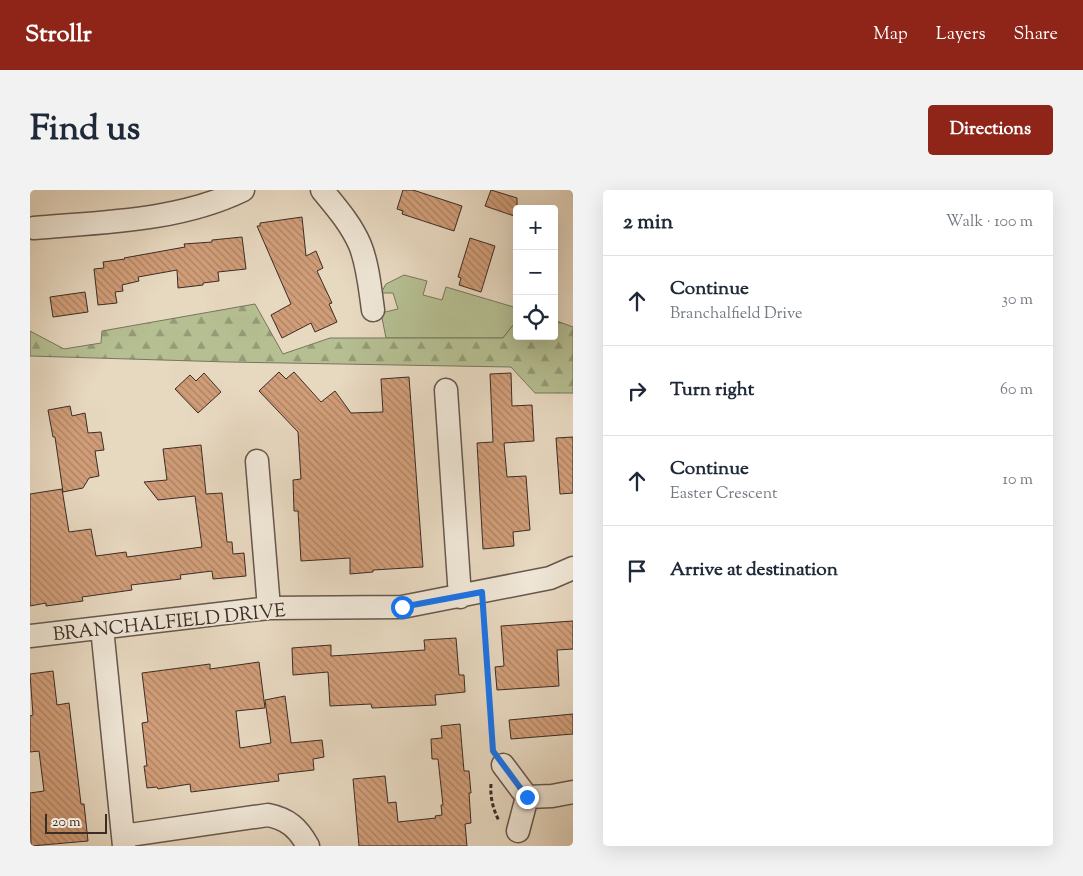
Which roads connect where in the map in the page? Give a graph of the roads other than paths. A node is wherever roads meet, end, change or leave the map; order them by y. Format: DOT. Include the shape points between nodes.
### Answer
graph roads {
  1 [pos="243,190"];
  2 [pos="322,190"];
  3 [pos="34,228"];
  4 [pos="373,310"];
  5 [pos="446,390"];
  6 [pos="257,461"];
  7 [pos="573,568"];
  8 [pos="471,594"];
  9 [pos="269,608"];
  10 [pos="102,628"];
  11 [pos="30,636"];
  12 [pos="497,771"];
  13 [pos="573,792"];
  14 [pos="527,797"];
  15 [pos="511,830"];
  16 [pos="124,841"];
  17 [pos="308,846"];
  1 -- 3 [label="street" via="182,212"];
  2 -- 4 [label="street" via="345,218 360,245"];
  5 -- 8 [label="street"];
  6 -- 9 [label="street"];
  7 -- 8 [label="street, BRANCHALFIELD DRIVE" via="550,578"];
  8 -- 9 [label="street, BRANCHALFIELD DRIVE" via="402,607"];
  9 -- 10 [label="street, BRANCHALFIELD DRIVE"];
  10 -- 11 [label="street, BRANCHALFIELD DRIVE"];
  10 -- 16 [label="street"];
  12 -- 14 [label="street"];
  13 -- 14 [label="street"];
  14 -- 15 [label="street"];
  16 -- 17 [label="street" via="268,816 281,818 294,827"];
}
